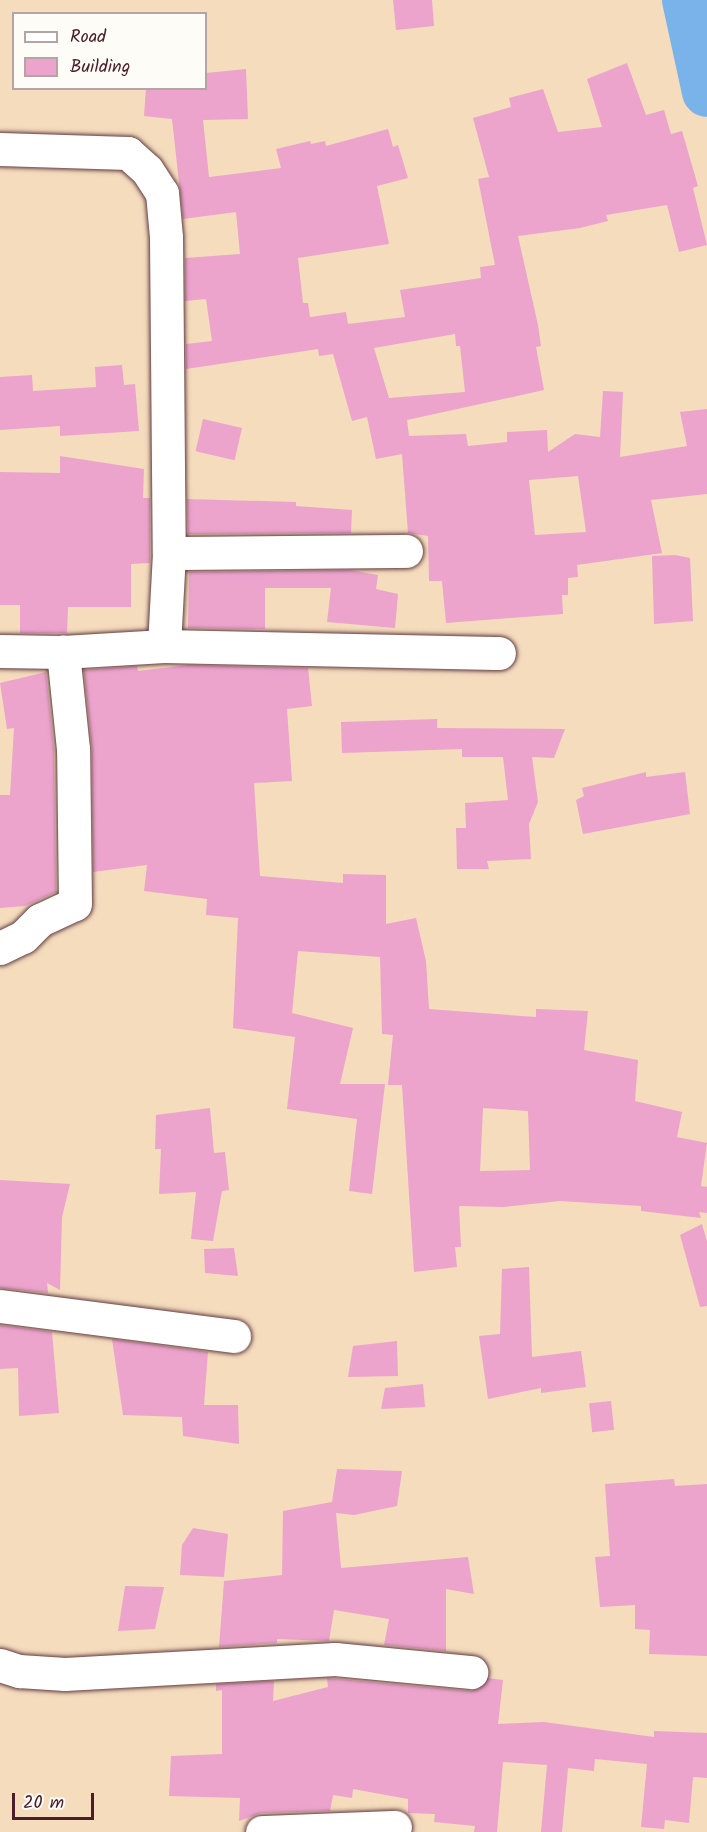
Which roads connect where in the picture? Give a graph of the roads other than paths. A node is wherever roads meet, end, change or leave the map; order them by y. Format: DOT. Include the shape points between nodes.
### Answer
graph roads {
  1 [pos="0,149"];
  2 [pos="405,551"];
  3 [pos="170,553"];
  4 [pos="164,646"];
  5 [pos="0,651"];
  6 [pos="63,652"];
  7 [pos="499,653"];
  8 [pos="0,948"];
  9 [pos="0,1306"];
  10 [pos="234,1336"];
  11 [pos="0,1665"];
  12 [pos="471,1672"];
  13 [pos="395,1827"];
  14 [pos="262,1832"];
  1 -- 3 [label="street" via="128,153 147,170 162,193 166,237"];
  2 -- 3 [label="street"];
  3 -- 4 [label="street"];
  4 -- 6 [label="street"];
  4 -- 7 [label="street"];
  5 -- 6 [label="street"];
  6 -- 8 [label="street" via="73,749 75,904 40,920 23,937"];
  9 -- 10 [label="street"];
  11 -- 12 [label="street" via="19,1671 65,1674 335,1659"];
  13 -- 14 [label="street"];
}
